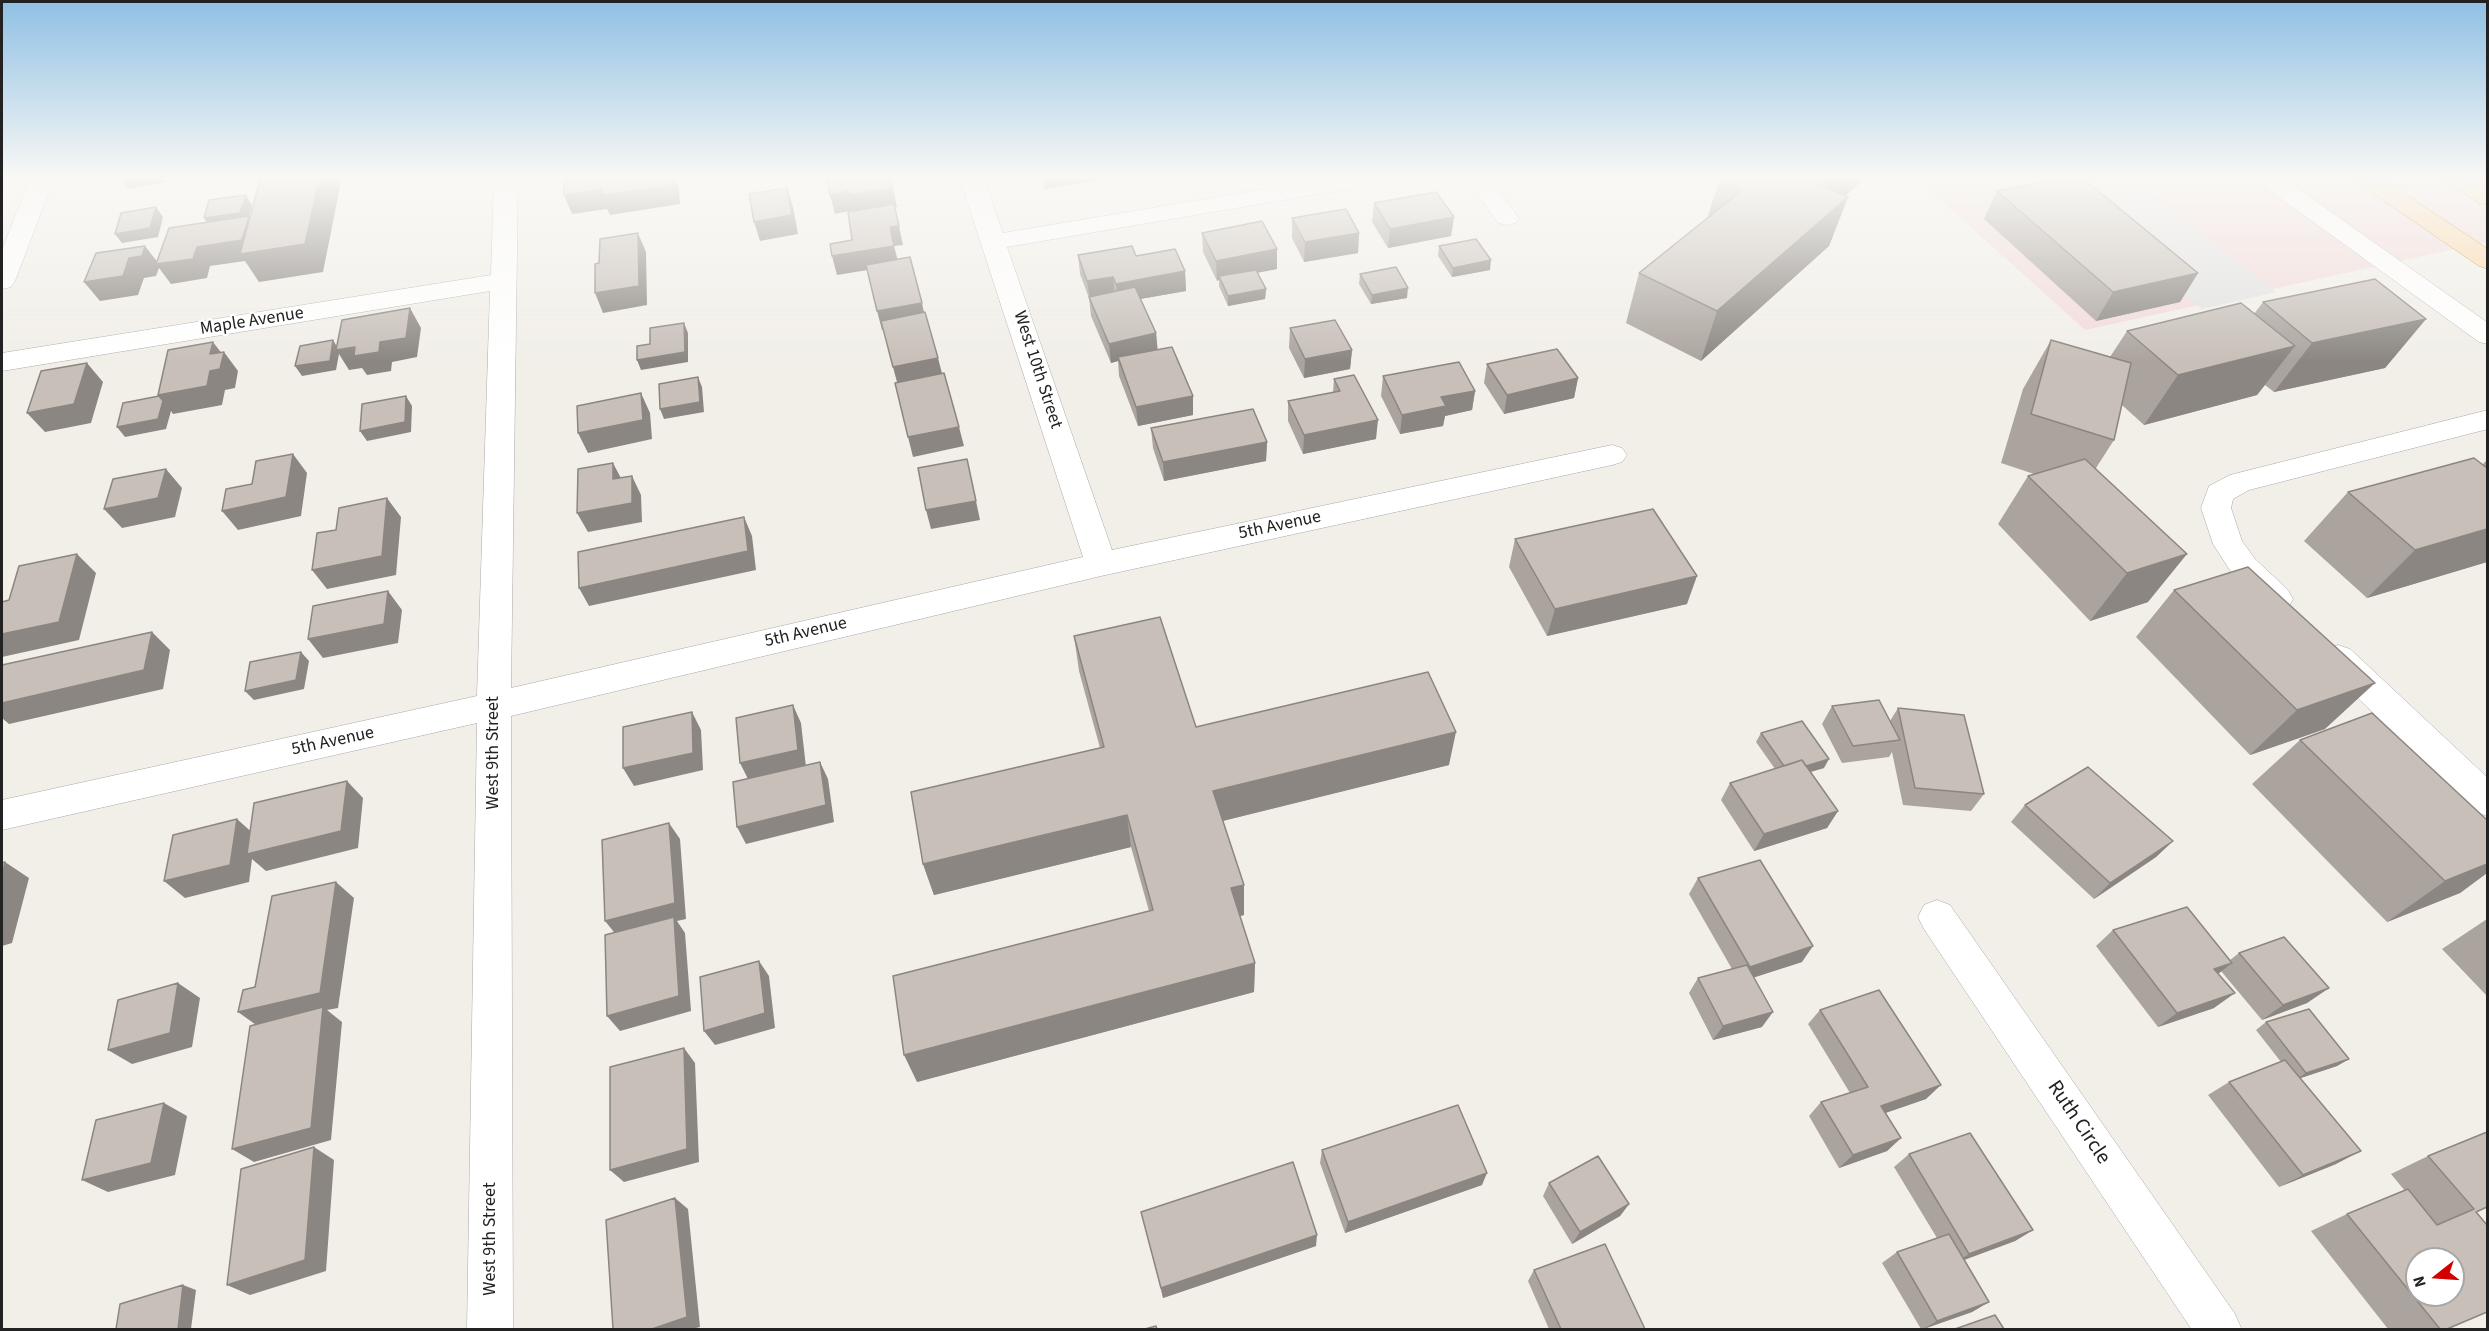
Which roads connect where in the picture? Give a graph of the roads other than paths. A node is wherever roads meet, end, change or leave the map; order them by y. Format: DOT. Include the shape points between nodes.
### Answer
graph roads {
  1 [pos="19,238"];
  2 [pos="504,238"];
  3 [pos="994,238"];
  4 [pos="1018,238"];
  5 [pos="2351,238"];
  6 [pos="2454,238"];
  7 [pos="995,242"];
  8 [pos="2487,261"];
  9 [pos="2,280"];
  10 [pos="503,281"];
  11 [pos="2487,336"];
  12 [pos="2,362"];
  13 [pos="2487,419"];
  14 [pos="1612,455"];
  15 [pos="1101,564"];
  16 [pos="2295,616"];
  17 [pos="2320,640"];
  18 [pos="494,706"];
  19 [pos="2487,801"];
  20 [pos="2,815"];
  21 [pos="1937,917"];
  22 [pos="490,1329"];
  23 [pos="2219,1329"];
  1 -- 9 [label="street"];
  2 -- 10 [label="street, West 9th Street"];
  3 -- 7 [label="street, West 10th Street"];
  4 -- 7 [label="street"];
  5 -- 11 [label="street"];
  6 -- 8 [label="main road"];
  7 -- 15 [label="street, West 10th Street"];
  10 -- 12 [label="street, Maple Avenue"];
  10 -- 18 [label="street, West 9th Street"];
  13 -- 16 [label="street" via="2240,482 2220,493 2216,508 2228,544 2244,567"];
  14 -- 15 [label="street, 5th Avenue"];
  15 -- 18 [label="street, 5th Avenue"];
  17 -- 19 [label="street"];
  18 -- 20 [label="street, 5th Avenue"];
  18 -- 22 [label="street, West 9th Street"];
  21 -- 23 [label="street, Ruth Circle"];
}
